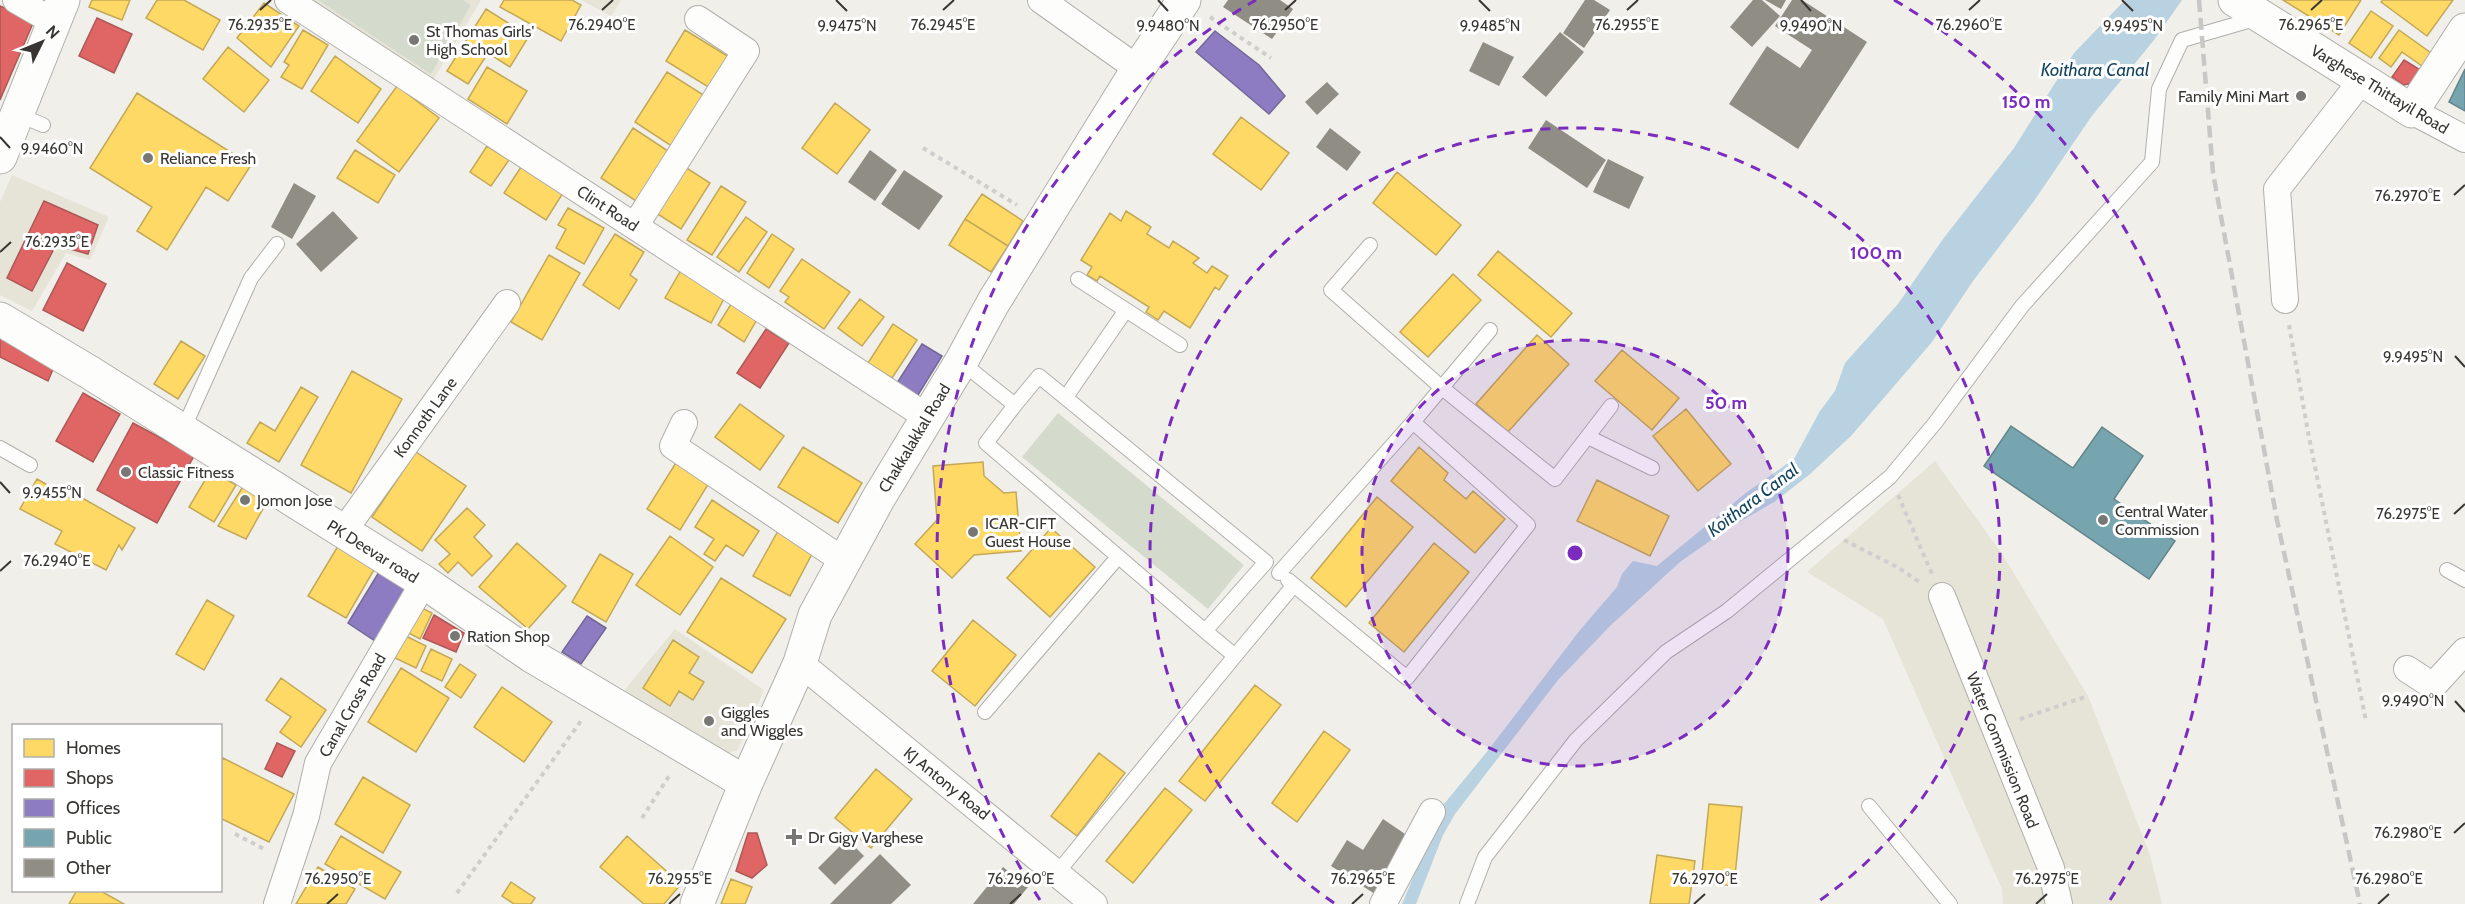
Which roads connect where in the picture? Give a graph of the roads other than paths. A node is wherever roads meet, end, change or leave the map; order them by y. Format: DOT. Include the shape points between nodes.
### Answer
graph roads {
  1 [pos="16,0"];
  2 [pos="288,0"];
  3 [pos="1041,0"];
  4 [pos="2235,0"];
  5 [pos="1194,6"];
  6 [pos="58,11"];
  7 [pos="2262,17"];
  8 [pos="698,20"];
  9 [pos="2465,30"];
  10 [pos="1138,69"];
  11 [pos="2362,80"];
  12 [pos="2412,111"];
  13 [pos="2465,140"];
  14 [pos="0,157"];
  15 [pos="635,226"];
  16 [pos="277,244"];
  17 [pos="1370,245"];
  18 [pos="1078,279"];
  19 [pos="2285,300"];
  20 [pos="507,303"];
  21 [pos="1126,310"];
  22 [pos="0,319"];
  23 [pos="1490,330"];
  24 [pos="1180,345"];
  25 [pos="961,362"];
  26 [pos="1441,387"];
  27 [pos="1065,397"];
  28 [pos="1015,405"];
  29 [pos="1611,406"];
  30 [pos="927,417"];
  31 [pos="1413,422"];
  32 [pos="684,423"];
  33 [pos="182,432"];
  34 [pos="1588,436"];
  35 [pos="0,448"];
  36 [pos="30,465"];
  37 [pos="1652,468"];
  38 [pos="343,532"];
  39 [pos="1118,557"];
  40 [pos="844,561"];
  41 [pos="1266,562"];
  42 [pos="2448,570"];
  43 [pos="1279,573"];
  44 [pos="2465,580"];
  45 [pos="424,582"];
  46 [pos="1294,585"];
  47 [pos="1942,596"];
  48 [pos="1205,631"];
  49 [pos="2465,651"];
  50 [pos="1235,656"];
  51 [pos="800,663"];
  52 [pos="2407,669"];
  53 [pos="985,712"];
  54 [pos="746,783"];
  55 [pos="1869,806"];
  56 [pos="1432,812"];
  57 [pos="1058,873"];
  58 [pos="277,904"];
  59 [pos="697,904"];
  60 [pos="1094,904"];
  61 [pos="1383,904"];
  62 [pos="1467,904"];
  63 [pos="1950,904"];
  64 [pos="2059,904"];
  1 -- 6 [label="street"];
  2 -- 15 [label="street, Clint Road"];
  3 -- 10 [label="street"];
  4 -- 7 [label="street, Varghese Thittayil Road"];
  5 -- 10 [label="street, Chakkalakkal Road"];
  6 -- 14 [label="street" via="30,119"];
  7 -- 11 [label="street, Varghese Thittayil Road"];
  7 -- 62 [label="lane" via="2182,40 2160,89 2152,162 2022,306 1890,477 1727,611 1666,652 1576,740 1485,857"];
  8 -- 15 [label="street" via="746,51"];
  9 -- 12 [label="street"];
  10 -- 25 [label="street, Chakkalakkal Road" via="993,303"];
  11 -- 12 [label="street, Varghese Thittayil Road"];
  11 -- 19 [label="street" via="2277,189"];
  12 -- 13 [label="street, Varghese Thittayil Road"];
  15 -- 30 [label="street, Clint Road"];
  16 -- 33 [label="lane" via="251,278"];
  17 -- 26 [label="lane" via="1331,290"];
  18 -- 21 [label="lane"];
  20 -- 38 [label="street, Konnoth Lane"];
  21 -- 24 [label="lane"];
  21 -- 27 [label="lane"];
  22 -- 33 [label="street, PK Deevar road"];
  23 -- 26 [label="lane"];
  25 -- 28 [label="lane"];
  25 -- 30 [label="street, Chakkalakkal Road"];
  26 -- 31 [label="lane"];
  26 -- 34 [label="lane" via="1555,479"];
  27 -- 28 [label="lane" via="1039,376"];
  27 -- 41 [label="lane"];
  28 -- 39 [label="lane" via="986,443"];
  29 -- 34 [label="lane"];
  30 -- 40 [label="street, Chakkalakkal Road"];
  31 -- 43 [label="lane"];
  31 -- 46 [label="lane" via="1528,525 1407,678"];
  32 -- 40 [label="street" via="673,446"];
  33 -- 38 [label="street, PK Deevar road"];
  34 -- 37 [label="lane"];
  35 -- 36 [label="lane"];
  38 -- 45 [label="street, PK Deevar road"];
  39 -- 48 [label="lane"];
  39 -- 53 [label="lane"];
  40 -- 51 [label="street, Chakkalakkal Road" via="815,615"];
  41 -- 43 [label="lane"];
  41 -- 48 [label="lane"];
  42 -- 44 [label="lane"];
  43 -- 46 [label="lane"];
  45 -- 54 [label="street, PK Deevar road" via="531,656"];
  45 -- 58 [label="street, Canal Cross Road" via="318,763 306,816"];
  46 -- 50 [label="lane"];
  47 -- 64 [label="street, Water Commission Road" via="2051,868"];
  48 -- 50 [label="lane"];
  49 -- 52 [label="street" via="2433,686"];
  50 -- 57 [label="lane"];
  51 -- 54 [label="street, Chakkalakkal Road"];
  51 -- 57 [label="street, KJ Antony Road"];
  54 -- 59 [label="street, Chakkalakkal Road"];
  55 -- 63 [label="lane"];
  56 -- 61 [label="street"];
  57 -- 60 [label="street, KJ Antony Road"];
}
